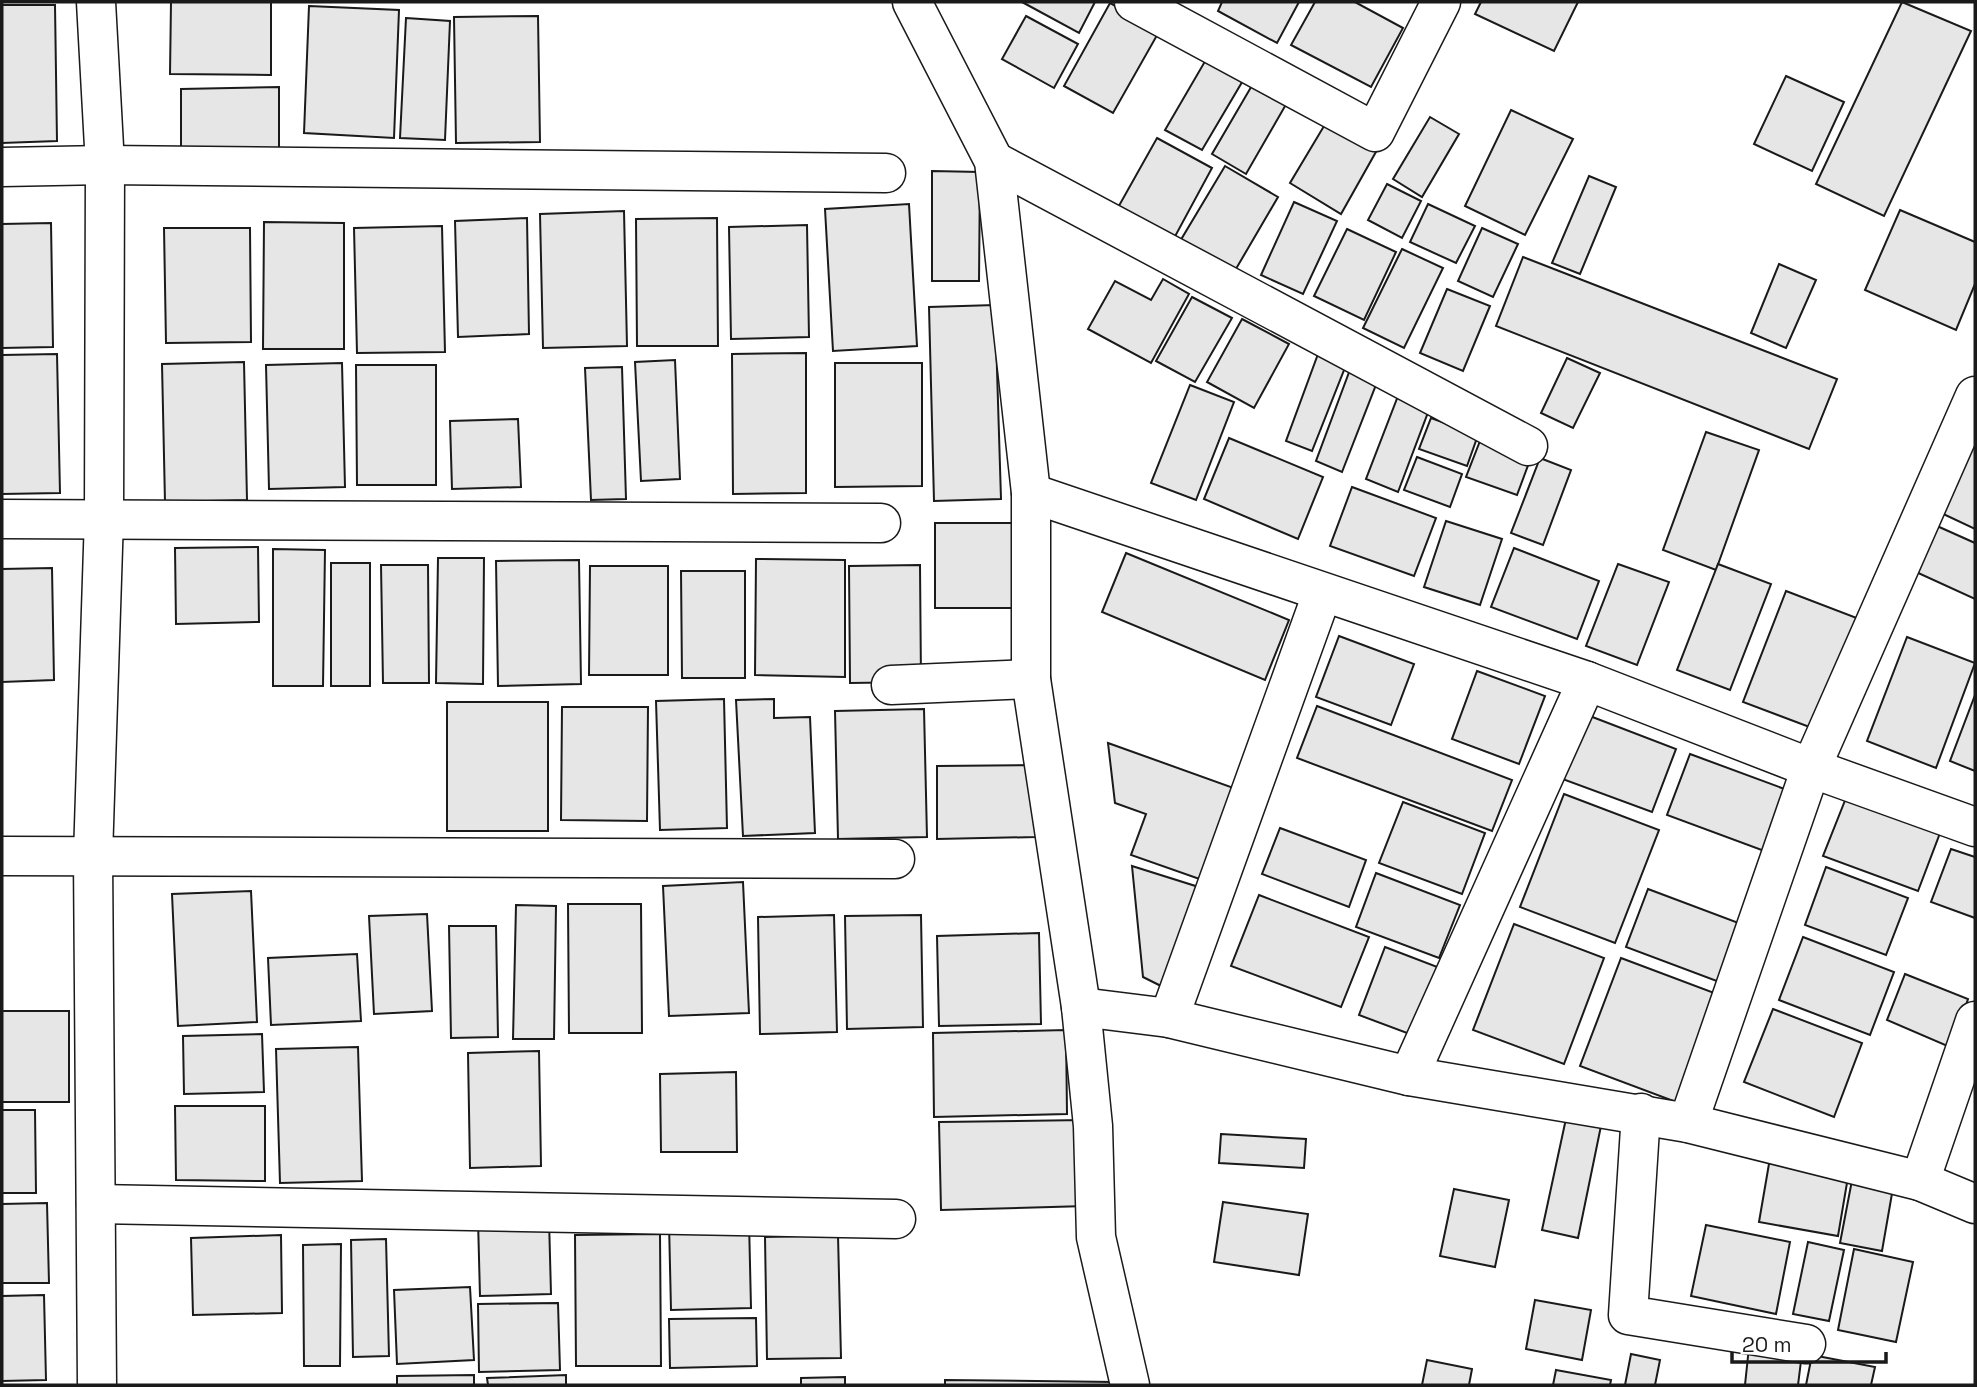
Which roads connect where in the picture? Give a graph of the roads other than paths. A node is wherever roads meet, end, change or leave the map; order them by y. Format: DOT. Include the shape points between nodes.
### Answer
graph roads {
  1 [pos="96,2"];
  2 [pos="912,2"];
  3 [pos="1134,2"];
  4 [pos="1441,2"];
  5 [pos="994,161"];
  6 [pos="105,165"];
  7 [pos="2,167"];
  8 [pos="886,173"];
  9 [pos="1975,396"];
  10 [pos="1528,446"];
  11 [pos="1031,493"];
  12 [pos="104,517"];
  13 [pos="2,519"];
  14 [pos="881,523"];
  15 [pos="1322,594"];
  16 [pos="1031,679"];
  17 [pos="1587,681"];
  18 [pos="891,685"];
  19 [pos="1811,768"];
  20 [pos="1975,827"];
  21 [pos="2,856"];
  22 [pos="93,856"];
  23 [pos="895,859"];
  24 [pos="1081,1007"];
  25 [pos="1169,1018"];
  26 [pos="1975,1021"];
  27 [pos="1409,1076"];
  28 [pos="1641,1113"];
  29 [pos="1688,1124"];
  30 [pos="1920,1181"];
  31 [pos="1975,1204"];
  32 [pos="96,1205"];
  33 [pos="896,1219"];
  34 [pos="1806,1344"];
  35 [pos="1138,1383"];
  36 [pos="97,1385"];
  1 -- 6 [label="street"];
  2 -- 5 [label="street"];
  3 -- 4 [label="street" via="1375,132"];
  5 -- 10 [label="street"];
  5 -- 11 [label="street"];
  6 -- 7 [label="street"];
  6 -- 8 [label="street"];
  6 -- 12 [label="street"];
  9 -- 19 [label="street"];
  11 -- 15 [label="street"];
  11 -- 16 [label="street"];
  12 -- 13 [label="street"];
  12 -- 14 [label="street"];
  12 -- 22 [label="street"];
  15 -- 17 [label="street"];
  15 -- 25 [label="street"];
  16 -- 18 [label="street"];
  16 -- 24 [label="street"];
  17 -- 19 [label="street"];
  17 -- 27 [label="street"];
  19 -- 20 [label="street"];
  19 -- 29 [label="street"];
  21 -- 22 [label="street"];
  22 -- 23 [label="street"];
  22 -- 32 [label="street"];
  24 -- 25 [label="street"];
  24 -- 35 [label="street" via="1093,1126 1097,1237"];
  25 -- 27 [label="street"];
  26 -- 30 [label="street"];
  27 -- 28 [label="street"];
  28 -- 29 [label="street"];
  28 -- 34 [label="street" via="1628,1315"];
  29 -- 30 [label="street"];
  30 -- 31 [label="street"];
  32 -- 33 [label="street"];
  32 -- 36 [label="street"];
}
